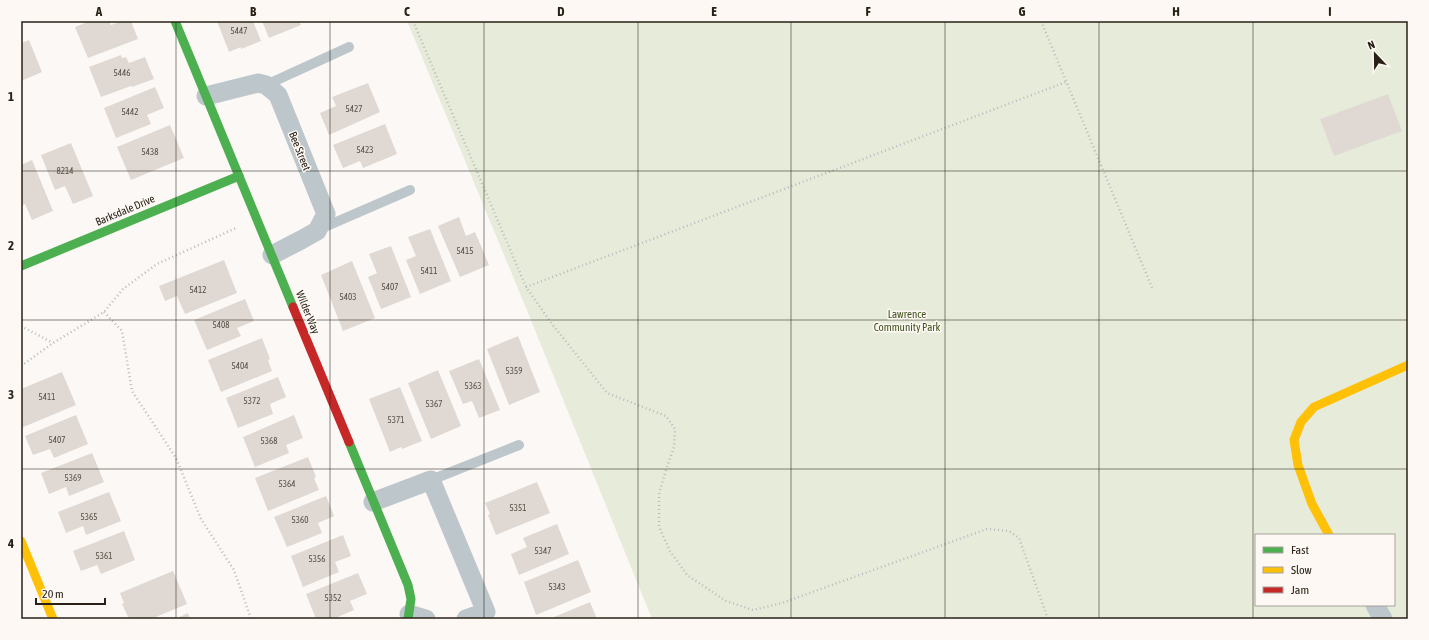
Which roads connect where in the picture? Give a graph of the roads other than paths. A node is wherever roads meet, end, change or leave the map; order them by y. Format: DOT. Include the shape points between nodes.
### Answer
graph roads {
  1 [pos="175,21"];
  2 [pos="349,47"];
  3 [pos="266,85"];
  4 [pos="206,96"];
  5 [pos="239,176"];
  6 [pos="410,190"];
  7 [pos="316,231"];
  8 [pos="272,255"];
  9 [pos="21,266"];
  10 [pos="1408,365"];
  11 [pos="519,445"];
  12 [pos="431,480"];
  13 [pos="373,502"];
  14 [pos="1329,534"];
  15 [pos="21,541"];
  16 [pos="1376,606"];
  17 [pos="487,616"];
  18 [pos="414,617"];
  19 [pos="53,619"];
  20 [pos="466,619"];
  21 [pos="1384,619"];
  1 -- 4 [label="street, Wilder Way"];
  2 -- 3 [label="lane"];
  3 -- 4 [label="street" via="258,83"];
  3 -- 7 [label="street, Bee Street" via="278,95 326,214"];
  4 -- 5 [label="street, Wilder Way"];
  5 -- 8 [label="street, Wilder Way"];
  5 -- 9 [label="street, Barksdale Drive"];
  6 -- 7 [label="lane"];
  7 -- 8 [label="street, Bee Street"];
  8 -- 13 [label="street, Wilder Way"];
  10 -- 14 [label="street" via="1314,407 1301,422 1294,440 1298,465 1312,504"];
  11 -- 12 [label="lane"];
  12 -- 13 [label="street"];
  12 -- 17 [label="street"];
  13 -- 18 [label="street, Wilder Way" via="408,585"];
  15 -- 19 [label="street"];
  16 -- 21 [label="street"];
  17 -- 20 [label="street"];
}
